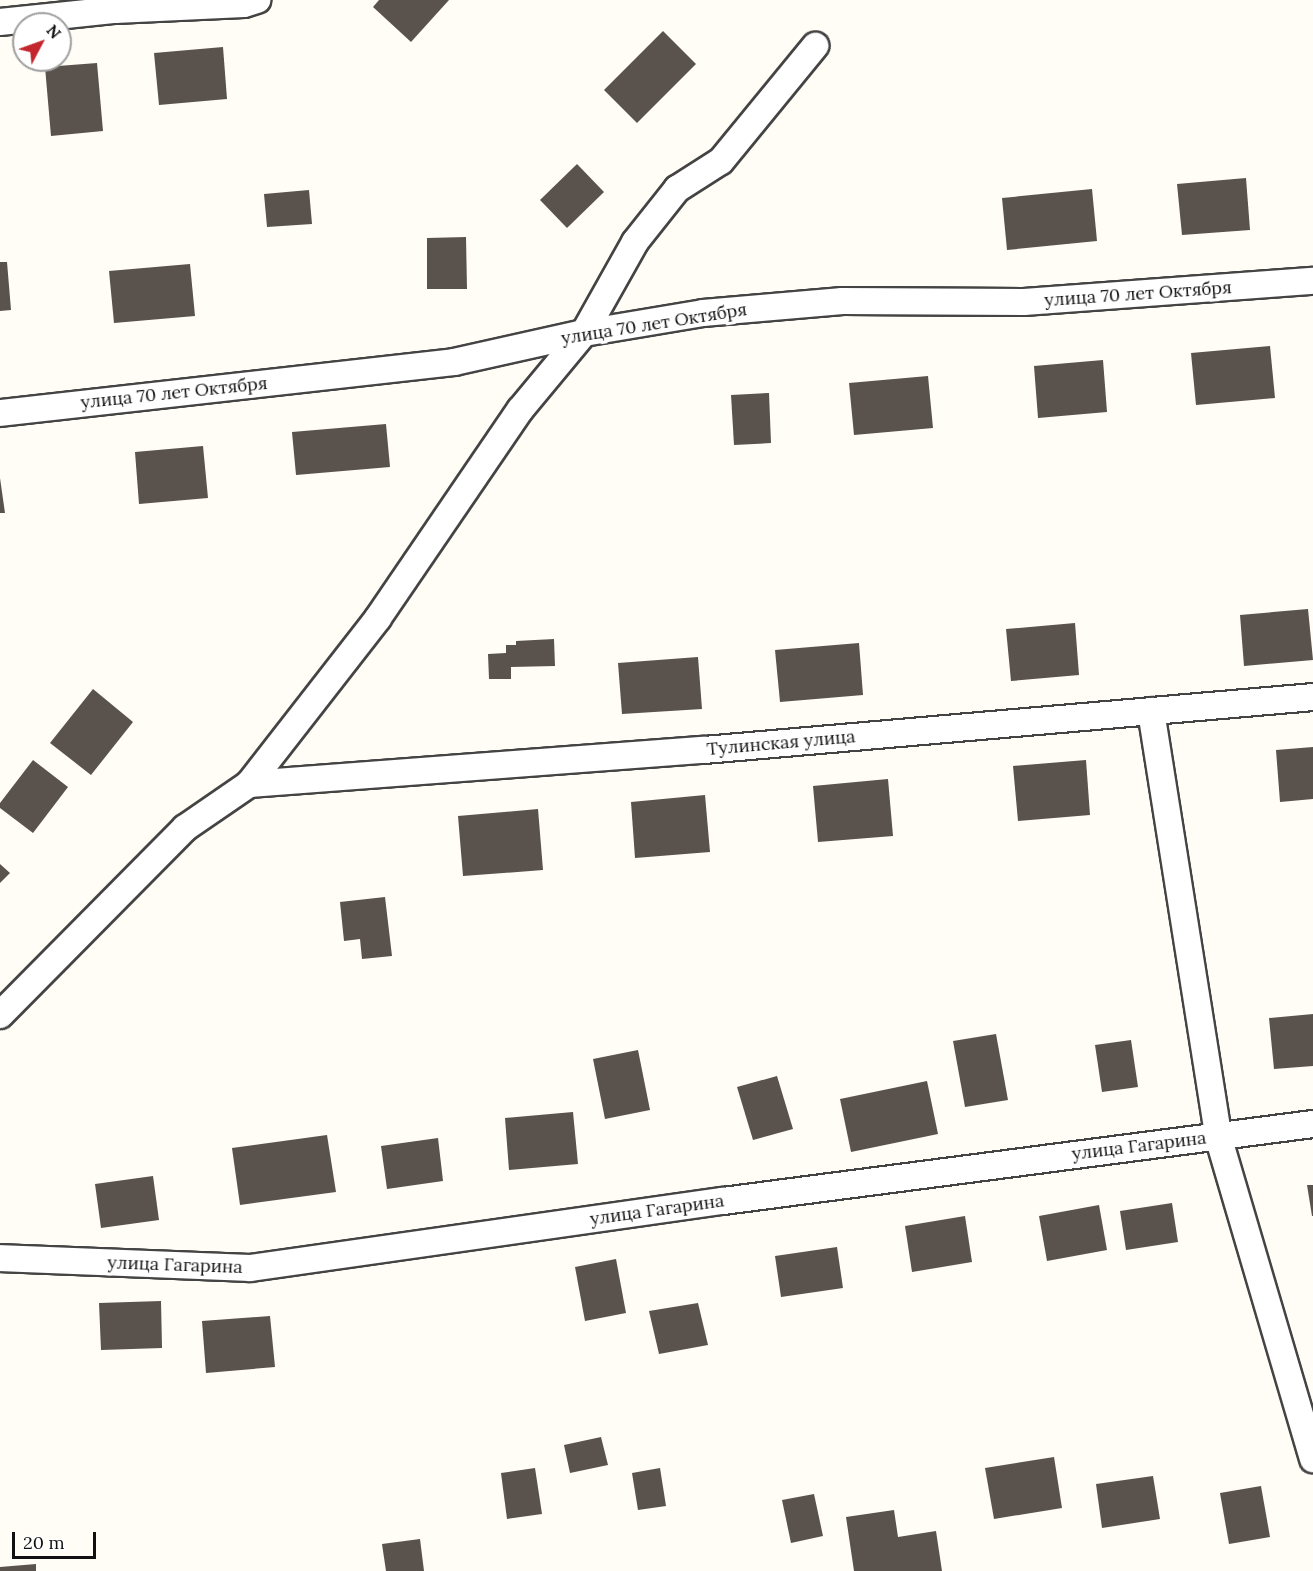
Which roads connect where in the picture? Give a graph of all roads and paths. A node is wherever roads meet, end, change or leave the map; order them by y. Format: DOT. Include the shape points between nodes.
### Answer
graph roads {
  1 [pos="257,0"];
  2 [pos="0,22"];
  3 [pos="815,46"];
  4 [pos="1313,281"];
  5 [pos="584,333"];
  6 [pos="0,413"];
  7 [pos="1313,697"];
  8 [pos="1151,711"];
  9 [pos="249,784"];
  10 [pos="0,1015"];
  11 [pos="1313,1124"];
  12 [pos="1218,1136"];
  13 [pos="0,1258"];
  14 [pos="1313,1459"];
  1 -- 2 [label="street"];
  3 -- 5 [label="street" via="721,161 677,189 636,242"];
  4 -- 5 [label="street, улица 70 лет Октября" via="1024,302 842,301 703,312"];
  5 -- 6 [label="street, улица 70 лет Октября" via="454,362"];
  5 -- 9 [label="street" via="520,410 378,618"];
  7 -- 8 [label="street, Тулинская улица"];
  8 -- 9 [label="street, Тулинская улица"];
  8 -- 12 [label="street"];
  9 -- 10 [label="street" via="185,828"];
  11 -- 12 [label="street, улица Гагарина"];
  12 -- 13 [label="street, улица Гагарина" via="250,1268"];
  12 -- 14 [label="street"];
}
